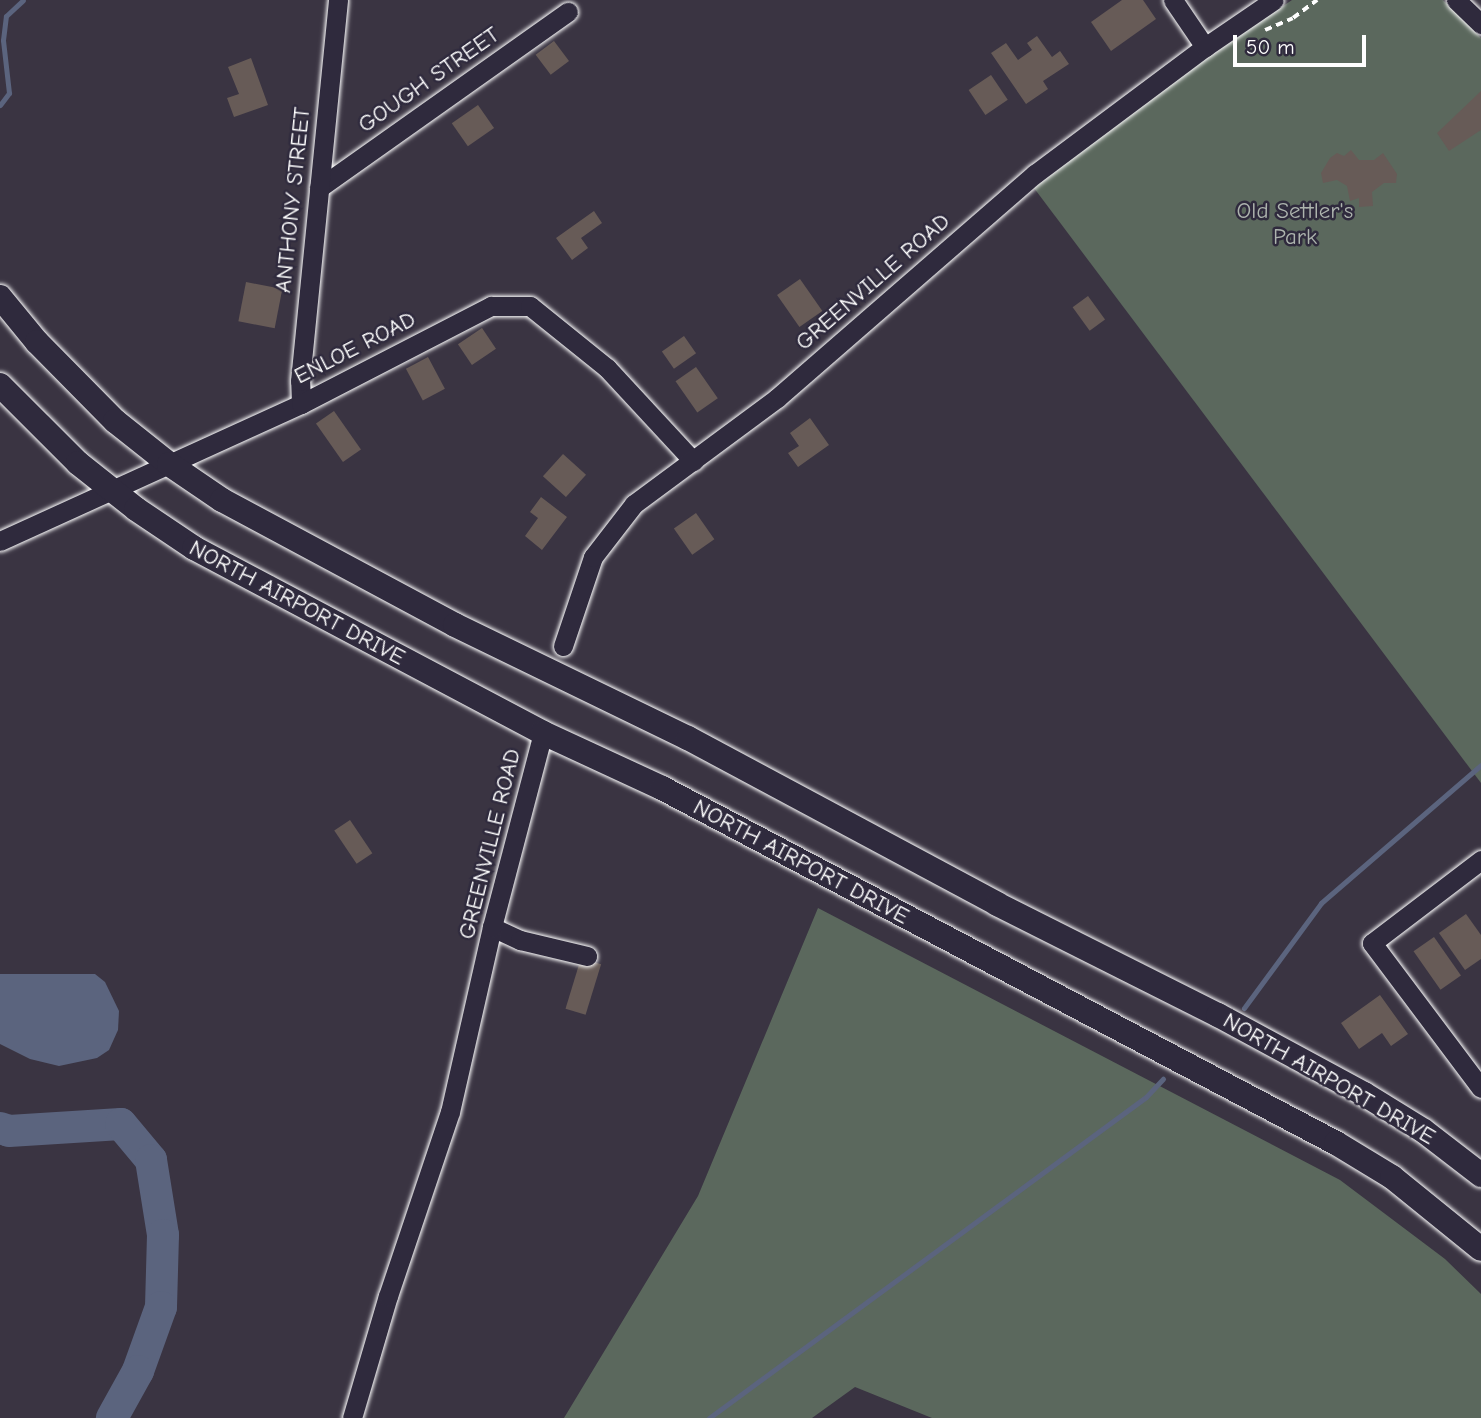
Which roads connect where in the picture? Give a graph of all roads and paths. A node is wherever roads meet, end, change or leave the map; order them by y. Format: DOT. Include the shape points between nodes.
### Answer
graph roads {
  1 [pos="338,0"];
  2 [pos="1173,0"];
  3 [pos="1274,0"];
  4 [pos="1317,0"];
  5 [pos="1456,0"];
  6 [pos="568,12"];
  7 [pos="1481,24"];
  8 [pos="1259,32"];
  9 [pos="1205,47"];
  10 [pos="318,188"];
  11 [pos="0,297"];
  12 [pos="0,385"];
  13 [pos="301,404"];
  14 [pos="693,461"];
  15 [pos="169,464"];
  16 [pos="112,490"];
  17 [pos="0,541"];
  18 [pos="563,646"];
  19 [pos="543,733"];
  20 [pos="1481,860"];
  21 [pos="492,927"];
  22 [pos="587,956"];
  23 [pos="1481,1088"];
  24 [pos="1481,1175"];
  25 [pos="1481,1249"];
  26 [pos="352,1418"];
  1 -- 10 [label="street, ANTHONY STREET"];
  2 -- 9 [label="street"];
  3 -- 9 [label="street, GREENVILLE ROAD"];
  4 -- 8 [label="path" via="1293,18"];
  5 -- 7 [label="street"];
  6 -- 10 [label="street, GOUGH STREET"];
  9 -- 14 [label="street, GREENVILLE ROAD" via="1035,174 777,398"];
  10 -- 13 [label="street, ANTHONY STREET"];
  11 -- 15 [label="main road, NORTH AIRPORT DRIVE" via="75,382"];
  12 -- 16 [label="main road, NORTH AIRPORT DRIVE" via="78,463"];
  13 -- 14 [label="street, ENLOE ROAD" via="491,306 530,306 607,368"];
  13 -- 15 [label="street, ENLOE ROAD"];
  14 -- 18 [label="street, GREENVILLE ROAD" via="634,504 604,539 587,570"];
  15 -- 16 [label="street, ENLOE ROAD"];
  15 -- 24 [label="main road, NORTH AIRPORT DRIVE" via="222,500 455,625 688,738 996,904 1329,1075 1424,1131"];
  16 -- 17 [label="street, ENLOE ROAD"];
  16 -- 19 [label="main road, NORTH AIRPORT DRIVE" via="194,548"];
  19 -- 21 [label="street, GREENVILLE ROAD"];
  19 -- 25 [label="main road, NORTH AIRPORT DRIVE" via="662,788 1336,1143 1392,1177"];
  20 -- 23 [label="street" via="1372,943"];
  21 -- 22 [label="street" via="520,940"];
  21 -- 26 [label="street, GREENVILLE ROAD" via="450,1112"];
}
